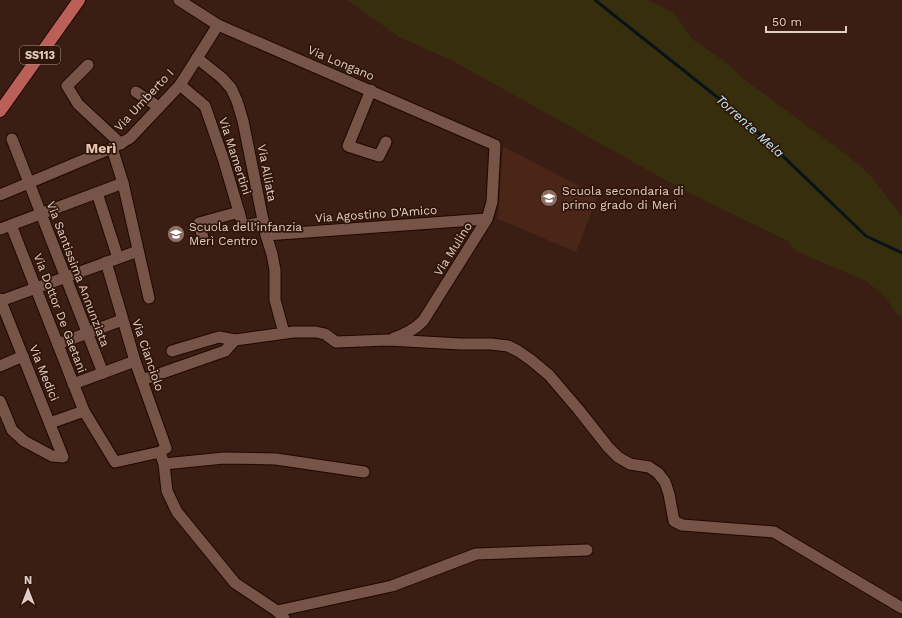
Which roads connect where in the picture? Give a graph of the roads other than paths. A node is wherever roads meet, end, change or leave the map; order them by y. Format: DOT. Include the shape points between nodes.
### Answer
graph roads {
  1 [pos="79,0"];
  2 [pos="179,0"];
  3 [pos="218,25"];
  4 [pos="197,58"];
  5 [pos="88,65"];
  6 [pos="180,85"];
  7 [pos="371,90"];
  8 [pos="136,92"];
  9 [pos="159,108"];
  10 [pos="0,111"];
  11 [pos="12,139"];
  12 [pos="386,142"];
  13 [pos="495,145"];
  14 [pos="116,146"];
  15 [pos="123,183"];
  16 [pos="29,184"];
  17 [pos="97,193"];
  18 [pos="0,195"];
  19 [pos="239,212"];
  20 [pos="41,214"];
  21 [pos="487,219"];
  22 [pos="264,222"];
  23 [pos="11,225"];
  24 [pos="0,229"];
  25 [pos="266,235"];
  26 [pos="203,238"];
  27 [pos="138,251"];
  28 [pos="118,258"];
  29 [pos="106,262"];
  30 [pos="66,277"];
  31 [pos="36,288"];
  32 [pos="149,298"];
  33 [pos="0,300"];
  34 [pos="122,320"];
  35 [pos="87,333"];
  36 [pos="284,333"];
  37 [pos="235,340"];
  38 [pos="388,340"];
  39 [pos="58,344"];
  40 [pos="172,351"];
  41 [pos="23,356"];
  42 [pos="135,361"];
  43 [pos="0,366"];
  44 [pos="103,373"];
  45 [pos="142,380"];
  46 [pos="73,384"];
  47 [pos="0,401"];
  48 [pos="84,412"];
  49 [pos="50,423"];
  50 [pos="160,452"];
  51 [pos="164,464"];
  52 [pos="364,472"];
  53 [pos="587,550"];
  54 [pos="902,608"];
  55 [pos="280,614"];
  1 -- 10 [label="main road, SS113"];
  2 -- 3 [label="street, Via Longano"];
  3 -- 4 [label="street, Via Umberto I"];
  3 -- 7 [label="street, Via Longano"];
  4 -- 6 [label="street, Via Umberto I"];
  4 -- 22 [label="street, Via Alliata" via="222,78 231,88 237,101"];
  5 -- 14 [label="street" via="66,86 78,104"];
  6 -- 9 [label="street, Via Umberto I"];
  6 -- 19 [label="street, Via Mamertini" via="205,106"];
  7 -- 12 [label="street" via="348,146 379,156"];
  7 -- 13 [label="street, Via Longano"];
  8 -- 9 [label="street"];
  9 -- 14 [label="street, Via Umberto I" via="130,138"];
  11 -- 16 [label="street, Via Santissima Annunziata"];
  13 -- 21 [label="street, Via Mulino" via="492,202"];
  14 -- 15 [label="street"];
  14 -- 16 [label="street, Via Umberto I"];
  15 -- 17 [label="street"];
  15 -- 27 [label="street"];
  16 -- 18 [label="street, Via Umberto I"];
  16 -- 20 [label="street, Via Santissima Annunziata"];
  17 -- 20 [label="street"];
  17 -- 28 [label="street"];
  19 -- 22 [label="street, Via Mamertini" via="243,226"];
  19 -- 26 [label="street" via="200,223"];
  20 -- 23 [label="street"];
  20 -- 30 [label="street, Via Santissima Annunziata"];
  21 -- 25 [label="street, Via Agostino D'Amico"];
  21 -- 38 [label="street, Via Mulino" via="423,321 403,335"];
  22 -- 25 [label="street, Via Alliata"];
  23 -- 24 [label="street"];
  23 -- 31 [label="street, Via Dottor De Gaetani"];
  25 -- 36 [label="street, Via Alliata" via="275,270 275,300"];
  27 -- 28 [label="street"];
  27 -- 32 [label="street"];
  28 -- 29 [label="street"];
  29 -- 30 [label="street"];
  29 -- 34 [label="street, Via Cianciolo"];
  30 -- 31 [label="street"];
  30 -- 35 [label="street, Via Santissima Annunziata"];
  31 -- 33 [label="street"];
  31 -- 39 [label="street, Via Dottor De Gaetani"];
  33 -- 41 [label="street, Via Medici"];
  34 -- 35 [label="street"];
  34 -- 42 [label="street, Via Cianciolo"];
  35 -- 39 [label="street"];
  35 -- 44 [label="street, Via Santissima Annunziata"];
  36 -- 37 [label="street"];
  36 -- 38 [label="street" via="316,332 325,334 336,342"];
  37 -- 40 [label="street" via="219,337"];
  37 -- 45 [label="street" via="224,351"];
  38 -- 54 [label="street" via="491,344 508,346 518,351 549,376 618,457 630,464 649,467 658,473 665,482 674,521 682,525 774,532"];
  39 -- 46 [label="street, Via Dottor De Gaetani"];
  41 -- 43 [label="street"];
  41 -- 49 [label="street, Via Medici"];
  42 -- 44 [label="street"];
  42 -- 45 [label="street, Via Cianciolo"];
  44 -- 46 [label="street"];
  45 -- 50 [label="street, Via Cianciolo" via="166,448"];
  46 -- 48 [label="street, Via Dottor De Gaetani"];
  47 -- 49 [label="street, Via Medici" via="12,430 24,441 52,456 63,457"];
  48 -- 49 [label="street"];
  48 -- 50 [label="street, Via Dottor De Gaetani" via="116,462"];
  50 -- 51 [label="street"];
  51 -- 52 [label="street" via="224,458 276,459"];
  51 -- 55 [label="street" via="167,492 176,512 235,583"];
  53 -- 55 [label="street" via="476,554 392,586"];
}
